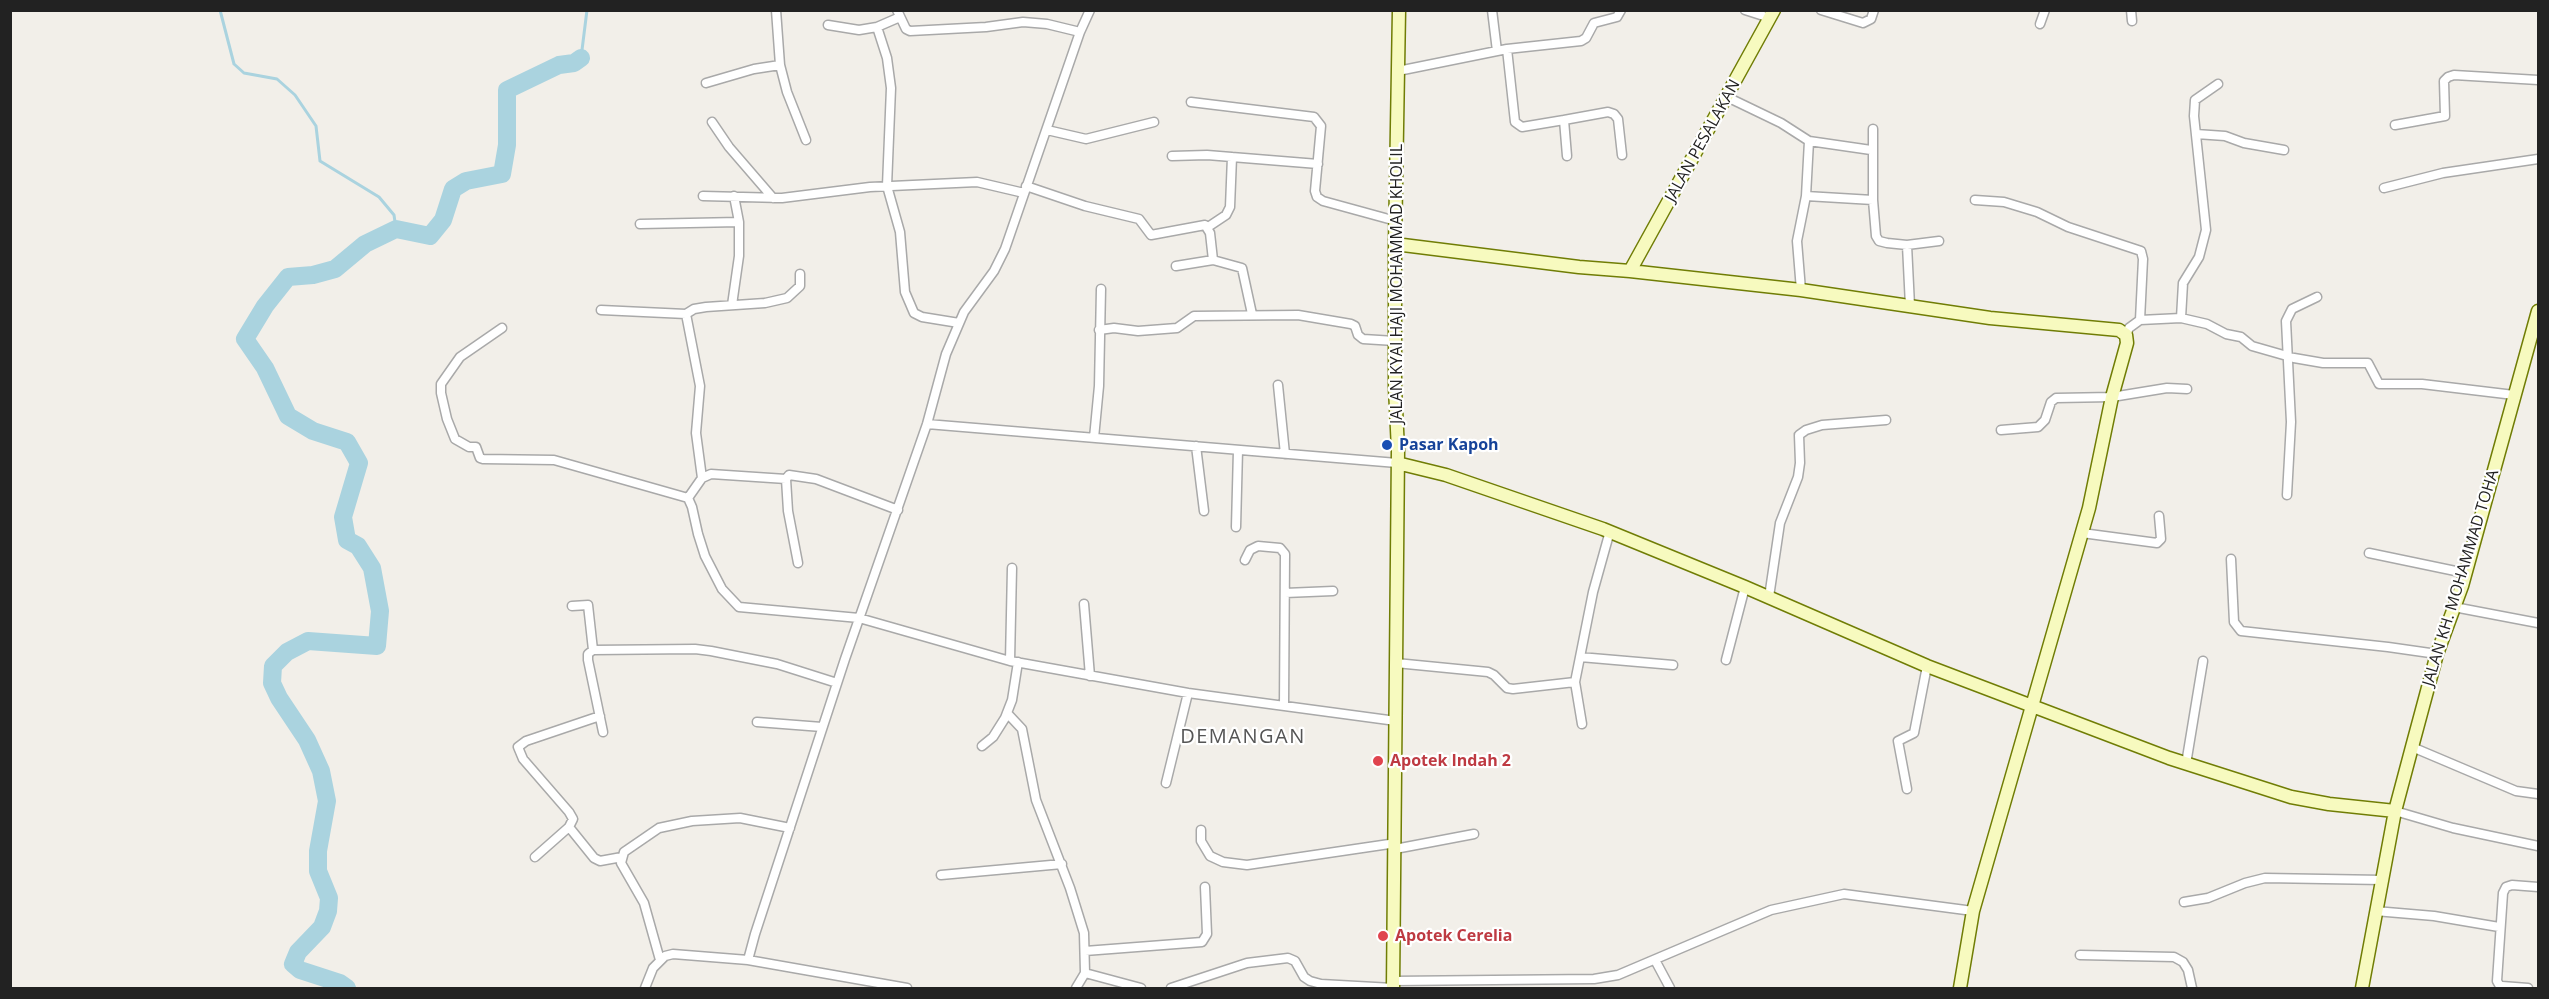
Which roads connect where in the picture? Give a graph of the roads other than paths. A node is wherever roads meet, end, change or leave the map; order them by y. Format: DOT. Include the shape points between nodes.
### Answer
graph roads {
  1 [pos="776,10"];
  2 [pos="1090,10"];
  3 [pos="1399,10"];
  4 [pos="1492,10"];
  5 [pos="1621,10"];
  6 [pos="1745,10"];
  7 [pos="1821,10"];
  8 [pos="1874,10"];
  9 [pos="2045,10"];
  10 [pos="2131,10"];
  11 [pos="898,14"];
  12 [pos="1772,14"];
  13 [pos="2132,21"];
  14 [pos="2040,24"];
  15 [pos="828,25"];
  16 [pos="877,27"];
  17 [pos="1080,32"];
  18 [pos="1507,49"];
  19 [pos="1497,51"];
  20 [pos="780,65"];
  21 [pos="1398,71"];
  22 [pos="2538,80"];
  23 [pos="706,83"];
  24 [pos="2218,84"];
  25 [pos="1728,97"];
  26 [pos="1191,102"];
  27 [pos="1564,120"];
  28 [pos="712,122"];
  29 [pos="1154,122"];
  30 [pos="2395,125"];
  31 [pos="1873,129"];
  32 [pos="1047,130"];
  33 [pos="2196,134"];
  34 [pos="806,140"];
  35 [pos="1809,141"];
  36 [pos="1871,150"];
  37 [pos="2283,150"];
  38 [pos="1622,154"];
  39 [pos="1172,156"];
  40 [pos="1568,156"];
  41 [pos="1232,157"];
  42 [pos="2538,159"];
  43 [pos="1318,164"];
  44 [pos="887,186"];
  45 [pos="2384,188"];
  46 [pos="1025,190"];
  47 [pos="703,196"];
  48 [pos="734,196"];
  49 [pos="1806,196"];
  50 [pos="772,198"];
  51 [pos="1872,200"];
  52 [pos="1975,200"];
  53 [pos="1396,221"];
  54 [pos="739,222"];
  55 [pos="640,224"];
  56 [pos="1208,227"];
  57 [pos="1939,241"];
  58 [pos="1395,244"];
  59 [pos="1907,245"];
  60 [pos="1213,260"];
  61 [pos="1176,266"];
  62 [pos="1630,271"];
  63 [pos="800,274"];
  64 [pos="1101,289"];
  65 [pos="1801,290"];
  66 [pos="2317,297"];
  67 [pos="732,305"];
  68 [pos="1910,306"];
  69 [pos="601,310"];
  70 [pos="2538,311"];
  71 [pos="686,314"];
  72 [pos="1252,314"];
  73 [pos="2181,318"];
  74 [pos="2140,320"];
  75 [pos="959,323"];
  76 [pos="502,328"];
  77 [pos="1099,330"];
  78 [pos="2126,335"];
  79 [pos="1395,341"];
  80 [pos="2289,357"];
  81 [pos="1278,385"];
  82 [pos="2187,389"];
  83 [pos="2514,395"];
  84 [pos="2112,397"];
  85 [pos="1886,420"];
  86 [pos="927,424"];
  87 [pos="2001,430"];
  88 [pos="1094,438"];
  89 [pos="1196,446"];
  90 [pos="1238,450"];
  91 [pos="1285,454"];
  92 [pos="1398,463"];
  93 [pos="702,478"];
  94 [pos="786,478"];
  95 [pos="2287,495"];
  96 [pos="688,498"];
  97 [pos="898,510"];
  98 [pos="1204,511"];
  99 [pos="2159,516"];
  100 [pos="1236,527"];
  101 [pos="1610,531"];
  102 [pos="2082,533"];
  103 [pos="2369,553"];
  104 [pos="2231,559"];
  105 [pos="1245,560"];
  106 [pos="798,563"];
  107 [pos="1012,568"];
  108 [pos="2465,573"];
  109 [pos="1745,587"];
  110 [pos="1333,591"];
  111 [pos="1285,592"];
  112 [pos="1769,597"];
  113 [pos="1084,604"];
  114 [pos="572,606"];
  115 [pos="2454,608"];
  116 [pos="859,618"];
  117 [pos="2538,623"];
  118 [pos="593,650"];
  119 [pos="2437,654"];
  120 [pos="1580,657"];
  121 [pos="1726,660"];
  122 [pos="2203,661"];
  123 [pos="1014,662"];
  124 [pos="1396,663"];
  125 [pos="1673,665"];
  126 [pos="1927,666"];
  127 [pos="1090,676"];
  128 [pos="1575,682"];
  129 [pos="837,683"];
  130 [pos="1188,693"];
  131 [pos="2034,705"];
  132 [pos="1284,706"];
  133 [pos="1007,712"];
  134 [pos="600,716"];
  135 [pos="1396,721"];
  136 [pos="757,722"];
  137 [pos="1582,724"];
  138 [pos="822,727"];
  139 [pos="603,732"];
  140 [pos="982,746"];
  141 [pos="2412,747"];
  142 [pos="2186,764"];
  143 [pos="1166,783"];
  144 [pos="1907,789"];
  145 [pos="2538,794"];
  146 [pos="2395,811"];
  147 [pos="569,827"];
  148 [pos="790,828"];
  149 [pos="1201,831"];
  150 [pos="1474,834"];
  151 [pos="1395,846"];
  152 [pos="2538,846"];
  153 [pos="535,857"];
  154 [pos="621,857"];
  155 [pos="1062,864"];
  156 [pos="941,875"];
  157 [pos="2383,880"];
  158 [pos="1205,886"];
  159 [pos="2538,887"];
  160 [pos="2184,902"];
  161 [pos="1973,911"];
  162 [pos="2375,911"];
  163 [pos="2499,927"];
  164 [pos="1085,951"];
  165 [pos="2080,955"];
  166 [pos="660,960"];
  167 [pos="748,960"];
  168 [pos="1654,960"];
  169 [pos="1085,973"];
  170 [pos="1393,986"];
  171 [pos="2502,987"];
  172 [pos="645,988"];
  173 [pos="907,988"];
  174 [pos="1076,988"];
  175 [pos="1141,988"];
  176 [pos="1171,988"];
  177 [pos="1670,988"];
  178 [pos="1960,988"];
  179 [pos="2192,988"];
  180 [pos="2362,988"];
  181 [pos="2528,988"];
  1 -- 20 [label="street"];
  2 -- 17 [label="street"];
  3 -- 21 [label="street, JALAN KYAI HAJI MOHAMMAD KHOLIL"];
  4 -- 19 [label="street"];
  5 -- 18 [label="street" via="1617,17 1594,23 1581,41"];
  6 -- 12 [label="street"];
  7 -- 8 [label="street" via="1863,23 1871,19"];
  9 -- 14 [label="street"];
  10 -- 13 [label="street"];
  11 -- 16 [label="street"];
  11 -- 17 [label="street" via="910,31 1023,22"];
  12 -- 25 [label="street, JALAN PESALAKAN"];
  15 -- 16 [label="street" via="859,30"];
  16 -- 44 [label="street" via="891,88"];
  17 -- 32 [label="street"];
  18 -- 19 [label="street"];
  18 -- 27 [label="street" via="1515,122 1521,127"];
  19 -- 21 [label="street"];
  20 -- 23 [label="street"];
  20 -- 34 [label="street"];
  21 -- 53 [label="street, JALAN KYAI HAJI MOHAMMAD KHOLIL"];
  22 -- 30 [label="street" via="2454,75 2444,81 2445,116"];
  24 -- 33 [label="street" via="2195,100"];
  25 -- 35 [label="street"];
  25 -- 62 [label="street, JALAN PESALAKAN"];
  26 -- 43 [label="street" via="1314,117 1321,126"];
  27 -- 38 [label="street" via="1614,114"];
  27 -- 40 [label="street"];
  28 -- 50 [label="street"];
  29 -- 32 [label="street" via="1086,139"];
  31 -- 36 [label="street"];
  32 -- 46 [label="street"];
  33 -- 37 [label="street" via="2225,136"];
  33 -- 73 [label="street" via="2206,230 2199,257 2183,284"];
  35 -- 36 [label="street"];
  35 -- 49 [label="street"];
  36 -- 51 [label="street"];
  39 -- 41 [label="street"];
  41 -- 43 [label="street"];
  41 -- 56 [label="street" via="1230,207 1226,215"];
  42 -- 45 [label="street" via="2443,173"];
  43 -- 53 [label="street" via="1317,197"];
  44 -- 46 [label="street" via="977,182"];
  44 -- 50 [label="street"];
  44 -- 75 [label="street" via="900,232 908,302 914,313 922,317"];
  46 -- 56 [label="street" via="1139,219 1151,235 1200,225"];
  46 -- 75 [label="street" via="1000,261"];
  47 -- 48 [label="street"];
  48 -- 50 [label="street"];
  48 -- 54 [label="street"];
  49 -- 51 [label="street"];
  49 -- 65 [label="street" via="1797,242"];
  51 -- 59 [label="street" via="1879,241"];
  52 -- 74 [label="street" via="2004,202 2141,250"];
  53 -- 58 [label="street, JALAN KYAI HAJI MOHAMMAD KHOLIL"];
  54 -- 55 [label="street"];
  54 -- 67 [label="street" via="740,256"];
  56 -- 60 [label="street"];
  57 -- 59 [label="street"];
  58 -- 62 [label="street"];
  58 -- 79 [label="street, JALAN KYAI HAJI MOHAMMAD KHOLIL"];
  59 -- 68 [label="street"];
  60 -- 61 [label="street"];
  60 -- 72 [label="street" via="1242,268"];
  62 -- 65 [label="street"];
  63 -- 67 [label="street" via="800,286 787,298"];
  64 -- 77 [label="street"];
  65 -- 68 [label="street"];
  66 -- 80 [label="street" via="2288,313"];
  67 -- 71 [label="street" via="694,309"];
  68 -- 78 [label="street" via="2119,330"];
  69 -- 71 [label="street"];
  70 -- 83 [label="street, JALAN KH. MOHAMMAD TOHA"];
  71 -- 93 [label="street" via="700,386 696,433"];
  72 -- 77 [label="street" via="1194,316 1178,328"];
  72 -- 79 [label="street" via="1316,317 1355,326 1363,339"];
  73 -- 74 [label="street"];
  73 -- 80 [label="street"];
  74 -- 78 [label="street"];
  75 -- 86 [label="street" via="946,354"];
  76 -- 96 [label="street" via="460,357 441,384 455,439 476,447 483,459 555,460"];
  77 -- 88 [label="street"];
  78 -- 84 [label="street"];
  79 -- 92 [label="street, JALAN KYAI HAJI MOHAMMAD KHOLIL"];
  80 -- 83 [label="street" via="2323,363 2368,363 2376,380 2384,384 2422,384"];
  80 -- 95 [label="street"];
  81 -- 91 [label="street"];
  82 -- 84 [label="street" via="2167,388"];
  83 -- 108 [label="street, JALAN KH. MOHAMMAD TOHA"];
  84 -- 87 [label="street" via="2056,398 2038,427"];
  84 -- 102 [label="street"];
  85 -- 112 [label="street" via="1822,425 1799,435 1798,477 1780,523"];
  86 -- 88 [label="street"];
  86 -- 97 [label="street"];
  88 -- 89 [label="street"];
  89 -- 90 [label="street"];
  89 -- 98 [label="street"];
  90 -- 91 [label="street"];
  90 -- 100 [label="street"];
  91 -- 92 [label="street"];
  92 -- 101 [label="street" via="1446,475"];
  92 -- 124 [label="street, JALAN KYAI HAJI MOHAMMAD KHOLIL"];
  93 -- 94 [label="street" via="711,474"];
  93 -- 96 [label="street"];
  94 -- 97 [label="street" via="793,474 816,479"];
  94 -- 106 [label="street"];
  96 -- 116 [label="street" via="705,556 722,589 739,607"];
  97 -- 116 [label="street"];
  99 -- 102 [label="street" via="2161,539 2157,543"];
  101 -- 109 [label="street"];
  101 -- 120 [label="street"];
  102 -- 131 [label="street"];
  103 -- 108 [label="street"];
  104 -- 119 [label="street" via="2234,622 2241,631"];
  105 -- 111 [label="street" via="1253,546 1284,551"];
  107 -- 123 [label="street"];
  108 -- 115 [label="street, JALAN KH. MOHAMMAD TOHA"];
  109 -- 112 [label="street"];
  109 -- 121 [label="street"];
  110 -- 111 [label="street"];
  111 -- 132 [label="street"];
  112 -- 126 [label="street"];
  113 -- 127 [label="street"];
  114 -- 118 [label="street" via="588,605"];
  115 -- 117 [label="street"];
  115 -- 119 [label="street, JALAN KH. MOHAMMAD TOHA"];
  116 -- 123 [label="street"];
  116 -- 129 [label="street"];
  118 -- 129 [label="street" via="711,651 777,664"];
  118 -- 134 [label="street" via="588,660"];
  119 -- 141 [label="street, JALAN KH. MOHAMMAD TOHA"];
  120 -- 125 [label="street"];
  120 -- 128 [label="street"];
  122 -- 142 [label="street"];
  123 -- 127 [label="street"];
  123 -- 133 [label="street" via="1012,700"];
  124 -- 128 [label="street" via="1488,672 1513,689"];
  124 -- 135 [label="street, JALAN KYAI HAJI MOHAMMAD KHOLIL"];
  126 -- 131 [label="street"];
  126 -- 144 [label="street" via="1914,733 1898,741"];
  127 -- 130 [label="street"];
  128 -- 137 [label="street"];
  129 -- 138 [label="street"];
  130 -- 132 [label="street"];
  130 -- 143 [label="street"];
  131 -- 142 [label="street"];
  131 -- 161 [label="street"];
  132 -- 135 [label="street"];
  133 -- 140 [label="street" via="997,731"];
  133 -- 155 [label="street" via="1022,729 1036,800"];
  134 -- 139 [label="street"];
  134 -- 147 [label="street" via="518,747 523,759 572,816"];
  135 -- 151 [label="street, JALAN KYAI HAJI MOHAMMAD KHOLIL"];
  136 -- 138 [label="street"];
  138 -- 148 [label="street"];
  141 -- 145 [label="street" via="2516,791"];
  141 -- 146 [label="street, JALAN KH. MOHAMMAD TOHA"];
  142 -- 146 [label="street" via="2291,797"];
  146 -- 152 [label="street"];
  146 -- 157 [label="street, JALAN KH. MOHAMMAD TOHA"];
  147 -- 153 [label="street"];
  147 -- 154 [label="street" via="594,858 600,861"];
  148 -- 154 [label="street" via="740,818 667,825 635,843"];
  148 -- 167 [label="street"];
  149 -- 151 [label="street" via="1200,841 1210,856 1247,865"];
  150 -- 151 [label="street"];
  151 -- 170 [label="street, JALAN KYAI HAJI MOHAMMAD KHOLIL"];
  154 -- 166 [label="street" via="644,903"];
  155 -- 156 [label="street"];
  155 -- 164 [label="street" via="1084,933"];
  157 -- 160 [label="street" via="2265,878 2225,893"];
  157 -- 162 [label="street, JALAN KH. MOHAMMAD TOHA"];
  158 -- 164 [label="street" via="1207,934 1202,942"];
  159 -- 163 [label="street" via="2506,887"];
  161 -- 168 [label="street" via="1844,894 1771,910"];
  161 -- 178 [label="street"];
  162 -- 163 [label="street"];
  162 -- 180 [label="street, JALAN KH. MOHAMMAD TOHA"];
  163 -- 171 [label="street" via="2497,981"];
  164 -- 169 [label="street"];
  165 -- 179 [label="street" via="2174,957 2188,970"];
  166 -- 167 [label="street" via="673,954"];
  166 -- 172 [label="street"];
  167 -- 173 [label="street"];
  168 -- 170 [label="street" via="1618,975 1594,979"];
  168 -- 177 [label="street"];
  169 -- 174 [label="street"];
  169 -- 175 [label="street"];
  170 -- 176 [label="street" via="1321,984 1304,977 1295,961 1288,958 1247,963"];
  171 -- 181 [label="street"];
}
